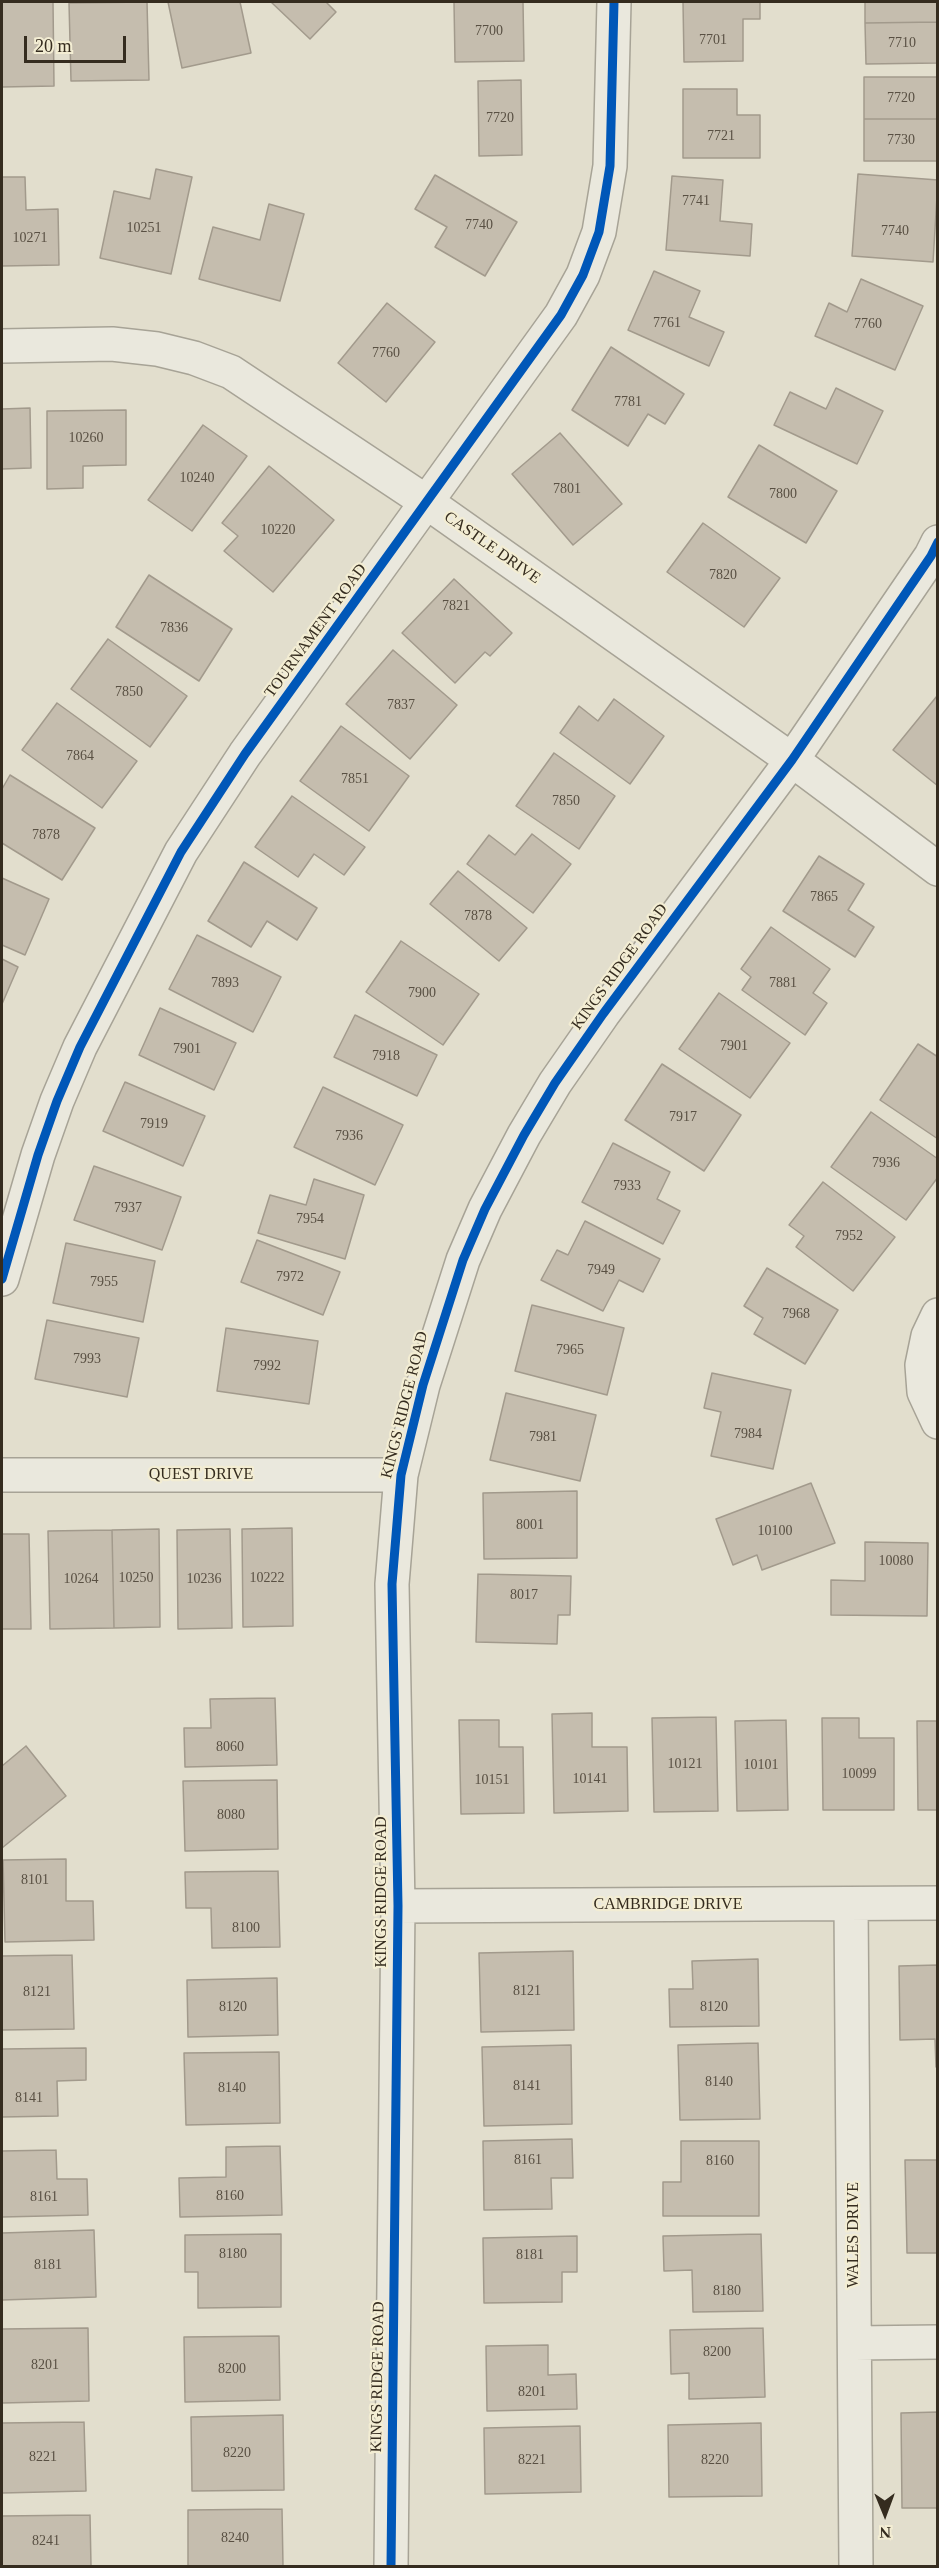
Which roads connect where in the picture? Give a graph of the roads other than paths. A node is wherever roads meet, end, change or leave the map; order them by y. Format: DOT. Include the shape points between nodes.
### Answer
graph roads {
  1 [pos="614,2"];
  2 [pos="2,346"];
  3 [pos="428,503"];
  4 [pos="938,542"];
  5 [pos="792,760"];
  6 [pos="938,869"];
  7 [pos="2,1279"];
  8 [pos="938,1315"];
  9 [pos="935,1417"];
  10 [pos="2,1475"];
  11 [pos="401,1475"];
  12 [pos="938,1903"];
  13 [pos="851,1904"];
  14 [pos="398,1906"];
  15 [pos="938,2342"];
  16 [pos="855,2343"];
  17 [pos="391,2566"];
  18 [pos="856,2566"];
  1 -- 3 [label="street, TOURNAMENT ROAD" via="610,166 599,232 583,275 561,315"];
  2 -- 3 [label="street, CASTLE DRIVE" via="112,344 194,358 231,372"];
  3 -- 5 [label="street, CASTLE DRIVE"];
  3 -- 7 [label="street, TOURNAMENT ROAD" via="245,754 181,852 57,1101"];
  4 -- 5 [label="street, KINGS RIDGE ROAD"];
  5 -- 6 [label="street, CASTLE DRIVE"];
  5 -- 11 [label="street, KINGS RIDGE ROAD" via="603,1014 524,1135 463,1260 423,1385"];
  8 -- 9 [label="street" via="928,1336 922,1365 924,1392"];
  10 -- 11 [label="street, QUEST DRIVE"];
  11 -- 14 [label="street, KINGS RIDGE ROAD" via="392,1584"];
  12 -- 13 [label="street, CAMBRIDGE DRIVE"];
  13 -- 14 [label="street, CAMBRIDGE DRIVE"];
  13 -- 16 [label="street, WALES DRIVE"];
  14 -- 17 [label="street, KINGS RIDGE ROAD"];
  15 -- 16 [label="street"];
  16 -- 18 [label="street, WALES DRIVE"];
}
